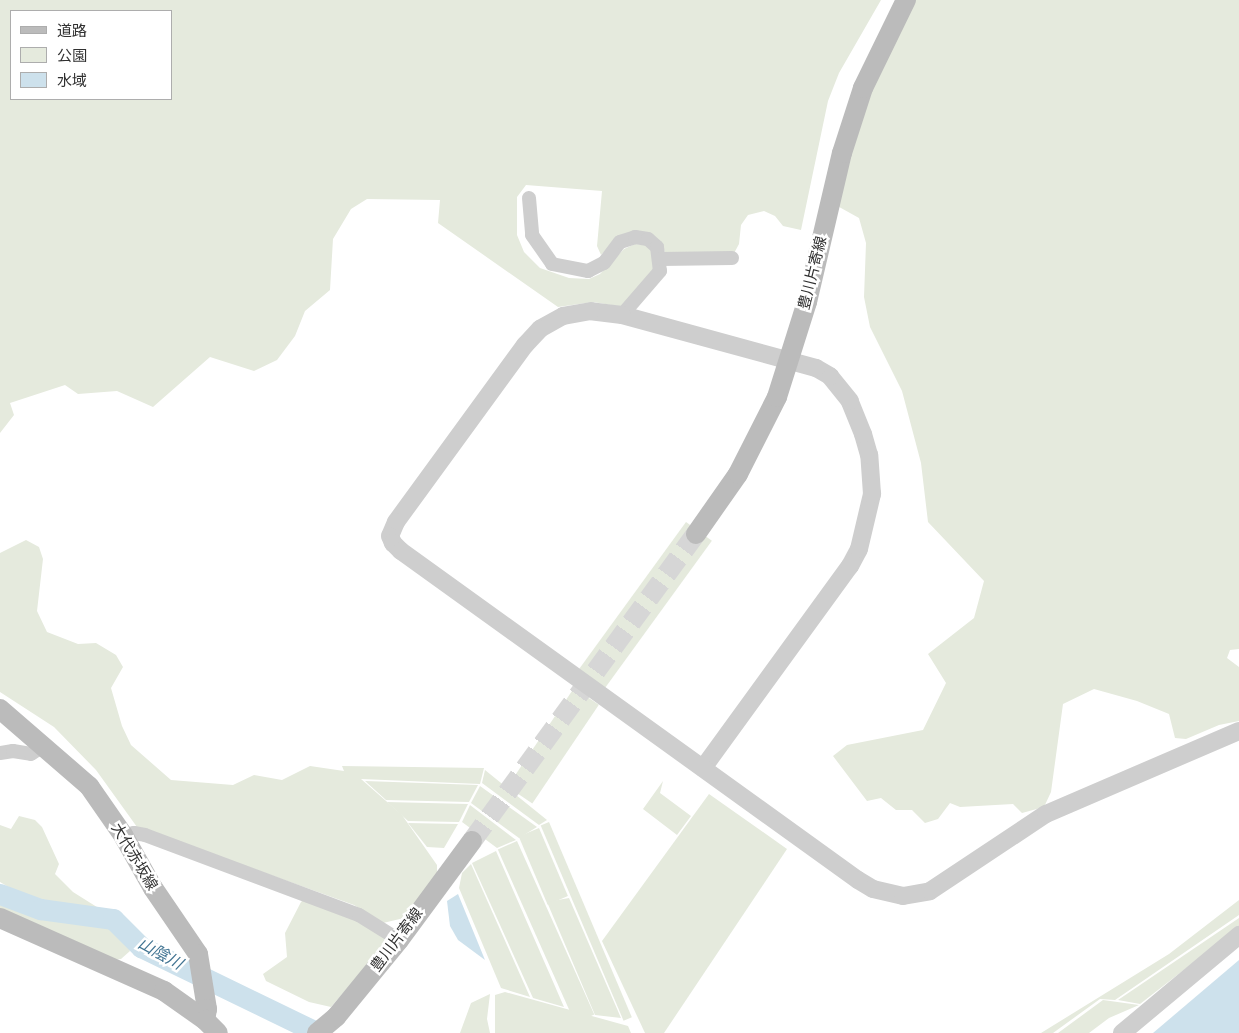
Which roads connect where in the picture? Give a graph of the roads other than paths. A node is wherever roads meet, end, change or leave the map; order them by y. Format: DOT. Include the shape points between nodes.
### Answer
graph roads {
  1 [pos="906,0"];
  2 [pos="529,198"];
  3 [pos="732,258"];
  4 [pos="661,259"];
  5 [pos="622,315"];
  6 [pos="789,358"];
  7 [pos="696,534"];
  8 [pos="0,709"];
  9 [pos="1239,731"];
  10 [pos="45,746"];
  11 [pos="0,753"];
  12 [pos="703,768"];
  13 [pos="123,835"];
  14 [pos="472,841"];
  15 [pos="0,918"];
  16 [pos="1239,935"];
  17 [pos="399,940"];
  18 [pos="210,1020"];
  19 [pos="323,1028"];
  20 [pos="1122,1033"];
  1 -- 6 [label="main road, 豊川片寄線" via="863,88 845,144 807,302"];
  2 -- 4 [label="street" via="532,235 552,264 588,271 604,263 620,242 635,237 653,243"];
  3 -- 4 [label="street"];
  4 -- 5 [label="street" via="660,271"];
  5 -- 6 [label="street"];
  5 -- 12 [label="street" via="578,312 540,329 408,506 390,536 401,551"];
  6 -- 7 [label="main road, 豊川片寄線" via="760,434 738,474"];
  6 -- 12 [label="street" via="830,376 850,402 869,454 872,475 870,512 859,549 850,566"];
  8 -- 10 [label="main road, 大代赤坂線"];
  9 -- 12 [label="street" via="1046,814 944,883 930,891 904,896 873,889 858,880"];
  10 -- 11 [label="street" via="31,754"];
  10 -- 13 [label="main road, 大代赤坂線" via="89,786"];
  13 -- 17 [label="street" via="145,836 359,915"];
  13 -- 18 [label="main road, 大代赤坂線" via="153,888 198,954"];
  14 -- 17 [label="main road, 豊川片寄線"];
  15 -- 18 [label="main road" via="164,991"];
  16 -- 20 [label="street"];
  17 -- 19 [label="main road, 豊川片寄線"];
}
